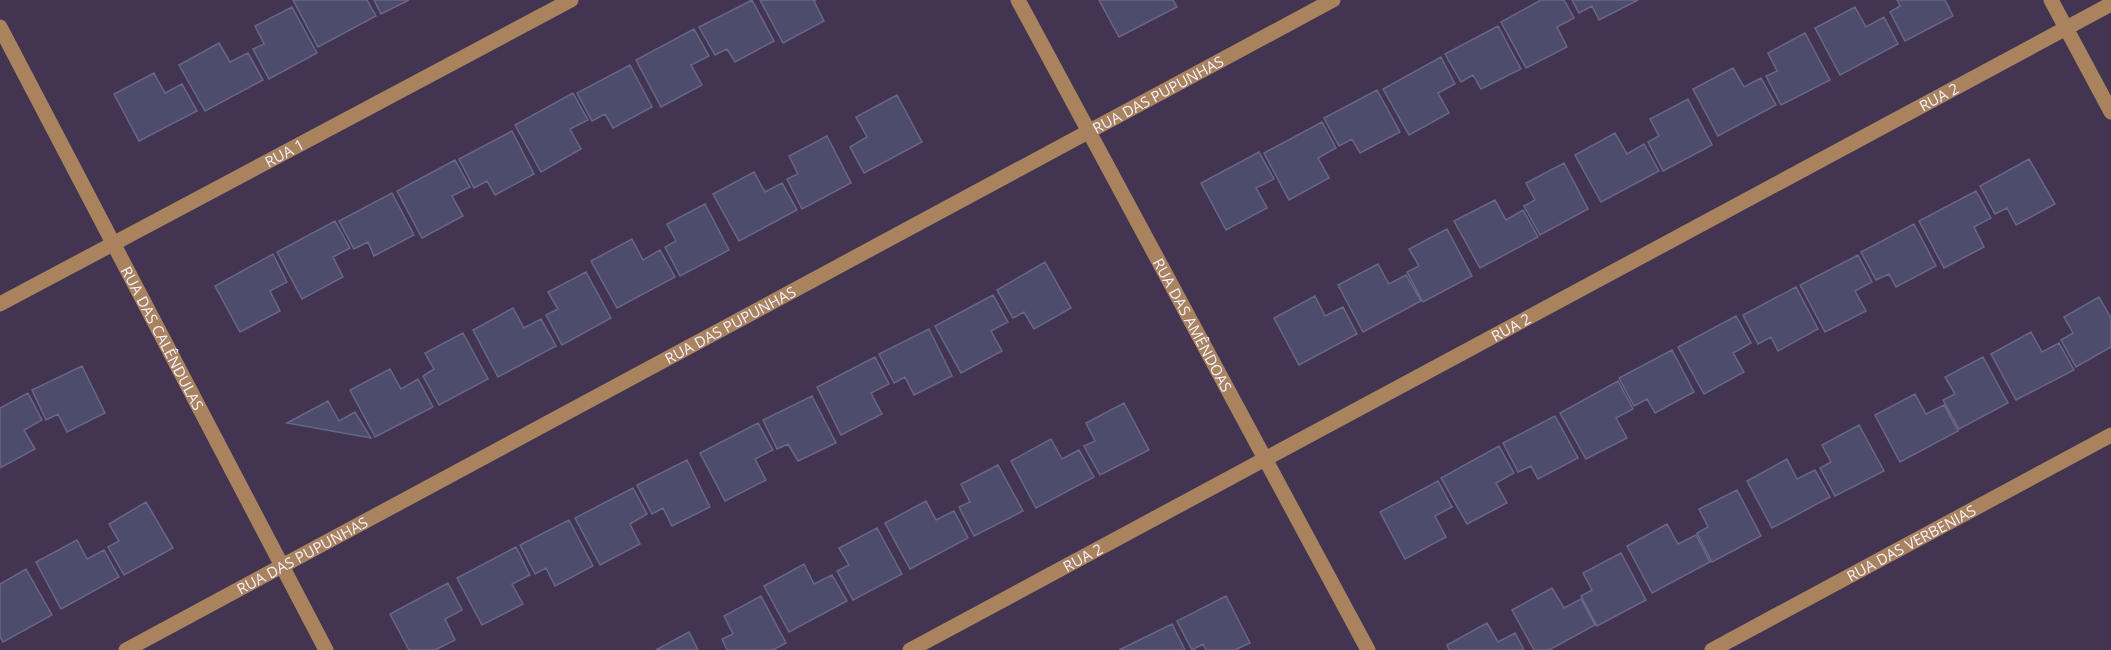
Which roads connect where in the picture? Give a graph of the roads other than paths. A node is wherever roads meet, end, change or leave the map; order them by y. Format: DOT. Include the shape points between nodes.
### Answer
graph roads {
  1 [pos="571,0"];
  2 [pos="1018,0"];
  3 [pos="1333,0"];
  4 [pos="2051,0"];
  5 [pos="2111,4"];
  6 [pos="0,27"];
  7 [pos="2066,28"];
  8 [pos="2111,112"];
  9 [pos="1089,132"];
  10 [pos="114,244"];
  11 [pos="0,304"];
  12 [pos="2111,435"];
  13 [pos="1265,459"];
  14 [pos="281,567"];
  15 [pos="126,650"];
  16 [pos="326,650"];
  17 [pos="910,650"];
  18 [pos="1368,650"];
  19 [pos="1712,650"];
  1 -- 10 [label="street, RUA 1"];
  2 -- 9 [label="street, RUA DAS AMÊNDOAS"];
  3 -- 9 [label="street, RUA DAS PUPUNHAS"];
  4 -- 7 [label="street"];
  5 -- 7 [label="street, RUA 2"];
  6 -- 10 [label="street, RUA DAS CALÊNDULAS"];
  7 -- 8 [label="street"];
  7 -- 13 [label="street, RUA 2"];
  9 -- 13 [label="street, RUA DAS AMÊNDOAS"];
  9 -- 14 [label="street, RUA DAS PUPUNHAS"];
  10 -- 11 [label="street, RUA 1"];
  10 -- 14 [label="street, RUA DAS CALÊNDULAS"];
  12 -- 19 [label="street, RUA DAS VERBENIAS"];
  13 -- 17 [label="street, RUA 2"];
  13 -- 18 [label="street, RUA DAS AMÊNDOAS"];
  14 -- 15 [label="street, RUA DAS PUPUNHAS"];
  14 -- 16 [label="street, RUA DAS CALÊNDULAS"];
}
